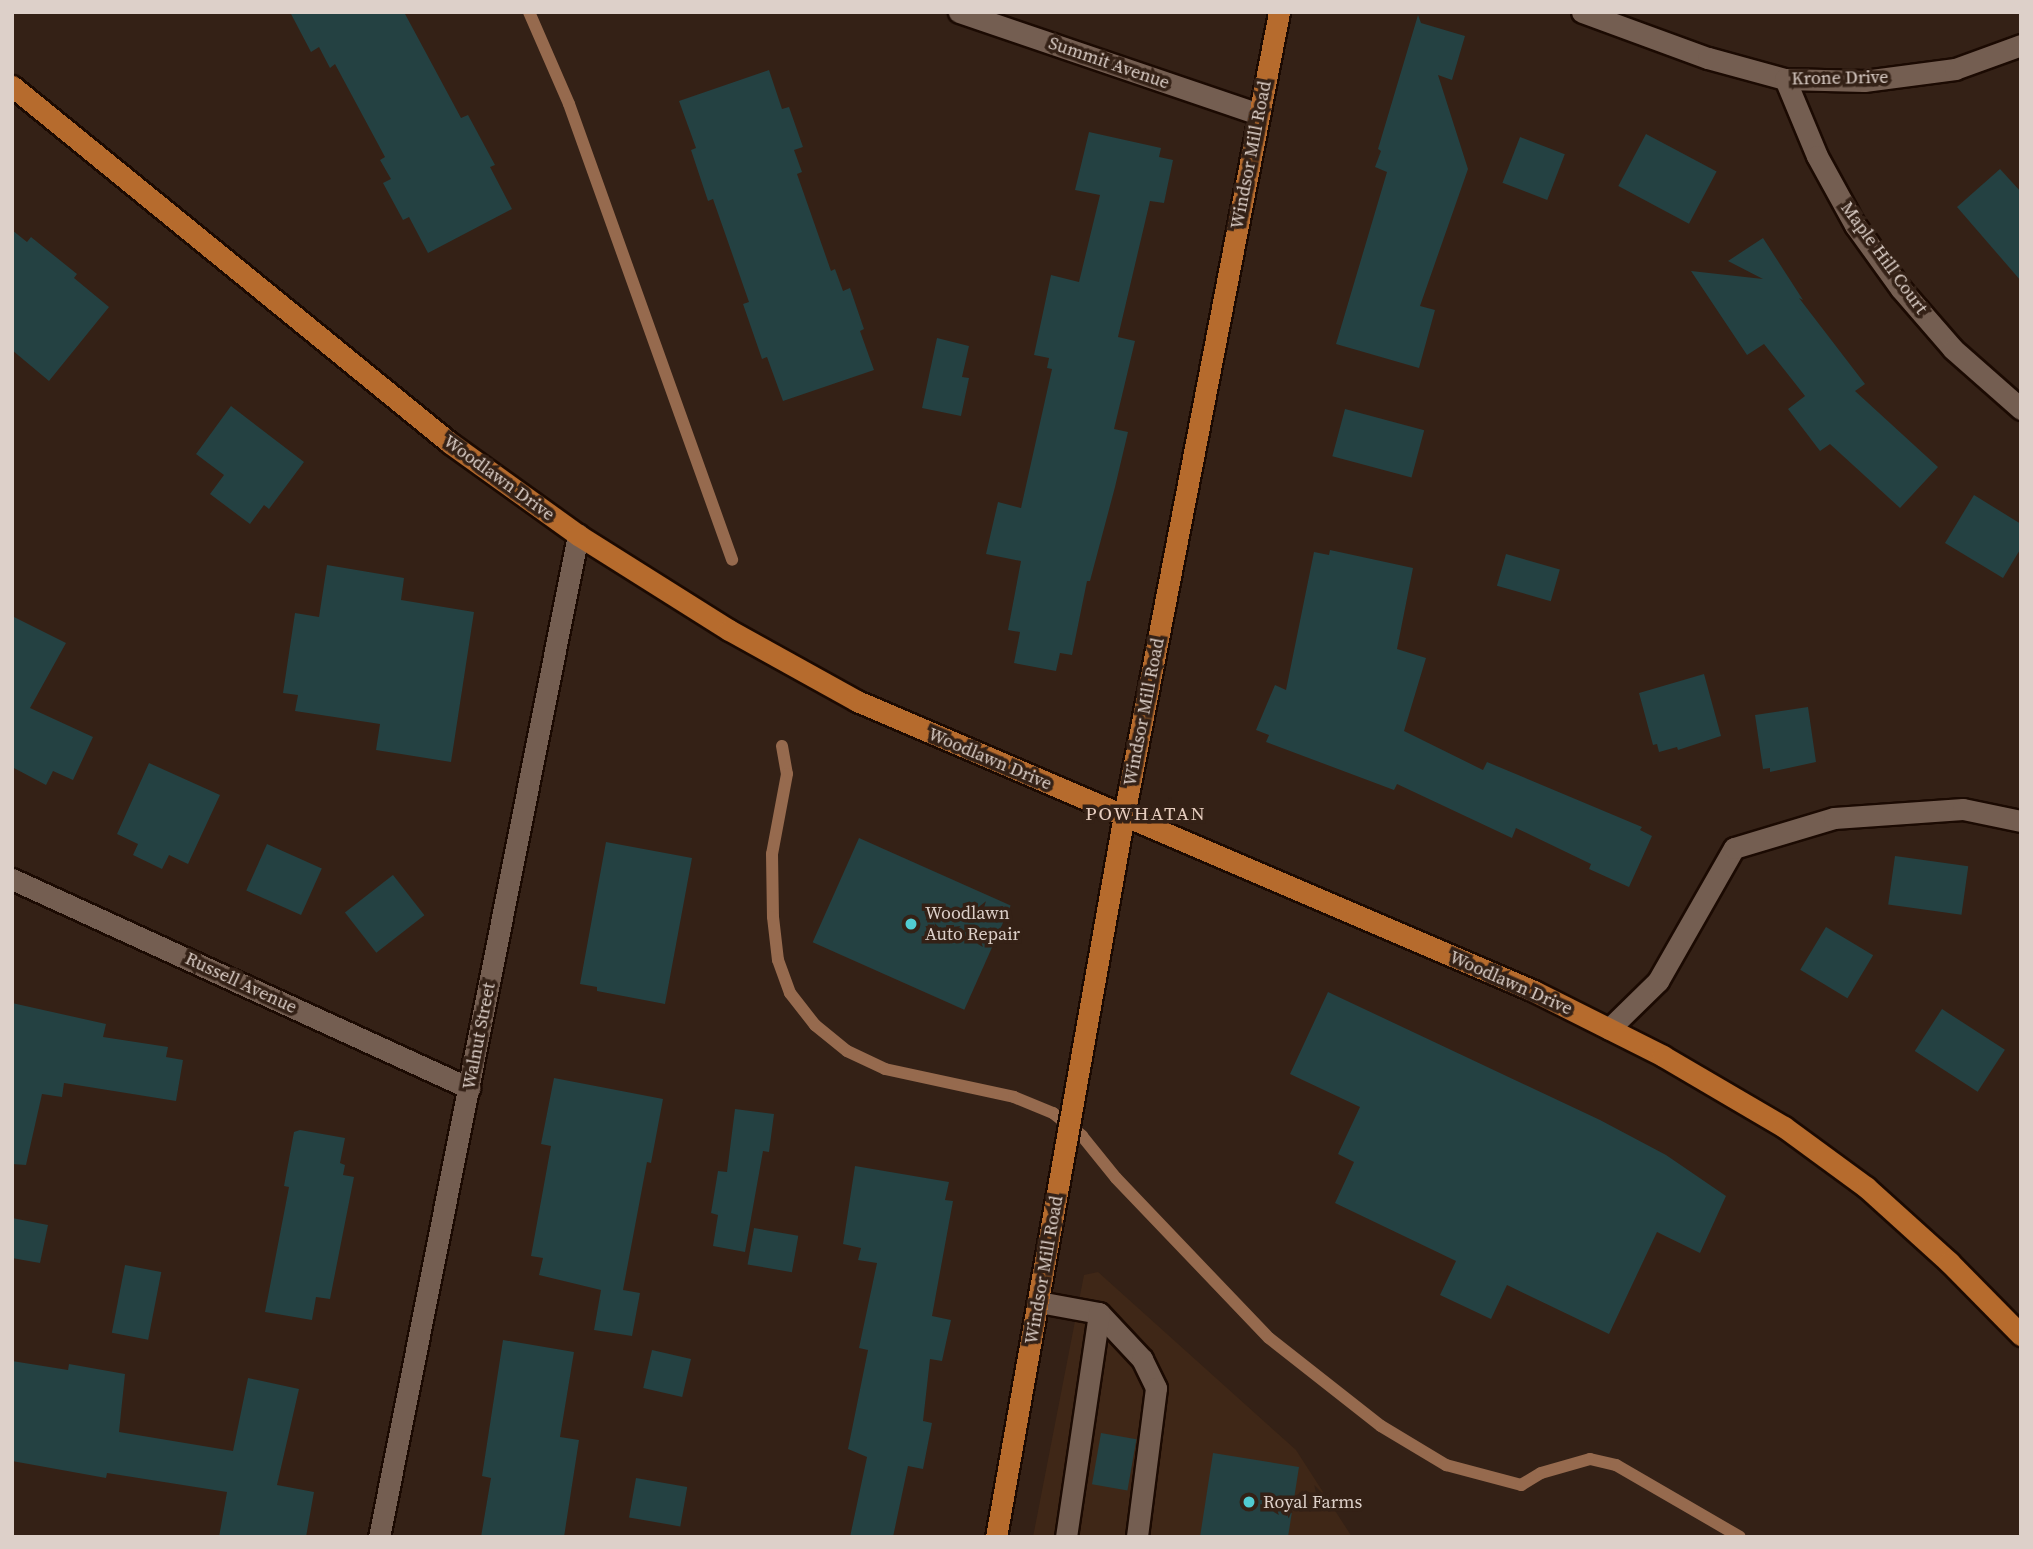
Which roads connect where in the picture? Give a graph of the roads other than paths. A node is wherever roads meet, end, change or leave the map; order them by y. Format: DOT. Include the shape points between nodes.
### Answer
graph roads {
  1 [pos="959,12"];
  2 [pos="1279,12"];
  3 [pos="1582,12"];
  4 [pos="2021,45"];
  5 [pos="1785,79"];
  6 [pos="12,86"];
  7 [pos="1259,114"];
  8 [pos="2021,409"];
  9 [pos="578,535"];
  10 [pos="1124,815"];
  11 [pos="2021,821"];
  12 [pos="12,879"];
  13 [pos="1609,1029"];
  14 [pos="469,1087"];
  15 [pos="1039,1302"];
  16 [pos="1099,1312"];
  17 [pos="2021,1335"];
  18 [pos="379,1537"];
  19 [pos="996,1537"];
  20 [pos="1066,1537"];
  21 [pos="1137,1537"];
  1 -- 7 [label="street, Summit Avenue"];
  2 -- 7 [label="main road, Windsor Mill Road"];
  3 -- 5 [label="street, Krone Drive" via="1708,58"];
  4 -- 5 [label="street, Krone Drive" via="1955,69 1864,81"];
  5 -- 8 [label="street, Maple Hill Court" via="1817,156 1855,225 1901,289 1953,349"];
  6 -- 9 [label="main road, Woodlawn Drive" via="450,443"];
  7 -- 10 [label="main road, Windsor Mill Road"];
  9 -- 10 [label="main road, Woodlawn Drive" via="729,630 858,701"];
  9 -- 14 [label="street, Walnut Street"];
  10 -- 13 [label="main road, Woodlawn Drive" via="1534,991"];
  10 -- 15 [label="main road, Windsor Mill Road"];
  11 -- 13 [label="street" via="1963,809 1834,818 1734,848 1658,981"];
  12 -- 14 [label="street, Russell Avenue"];
  13 -- 17 [label="main road, Woodlawn Drive" via="1784,1126 1866,1187"];
  14 -- 18 [label="street, Walnut Street"];
  15 -- 16 [label="street"];
  15 -- 19 [label="main road, Windsor Mill Road"];
  16 -- 20 [label="street"];
  16 -- 21 [label="street" via="1142,1359 1156,1388"];
}
